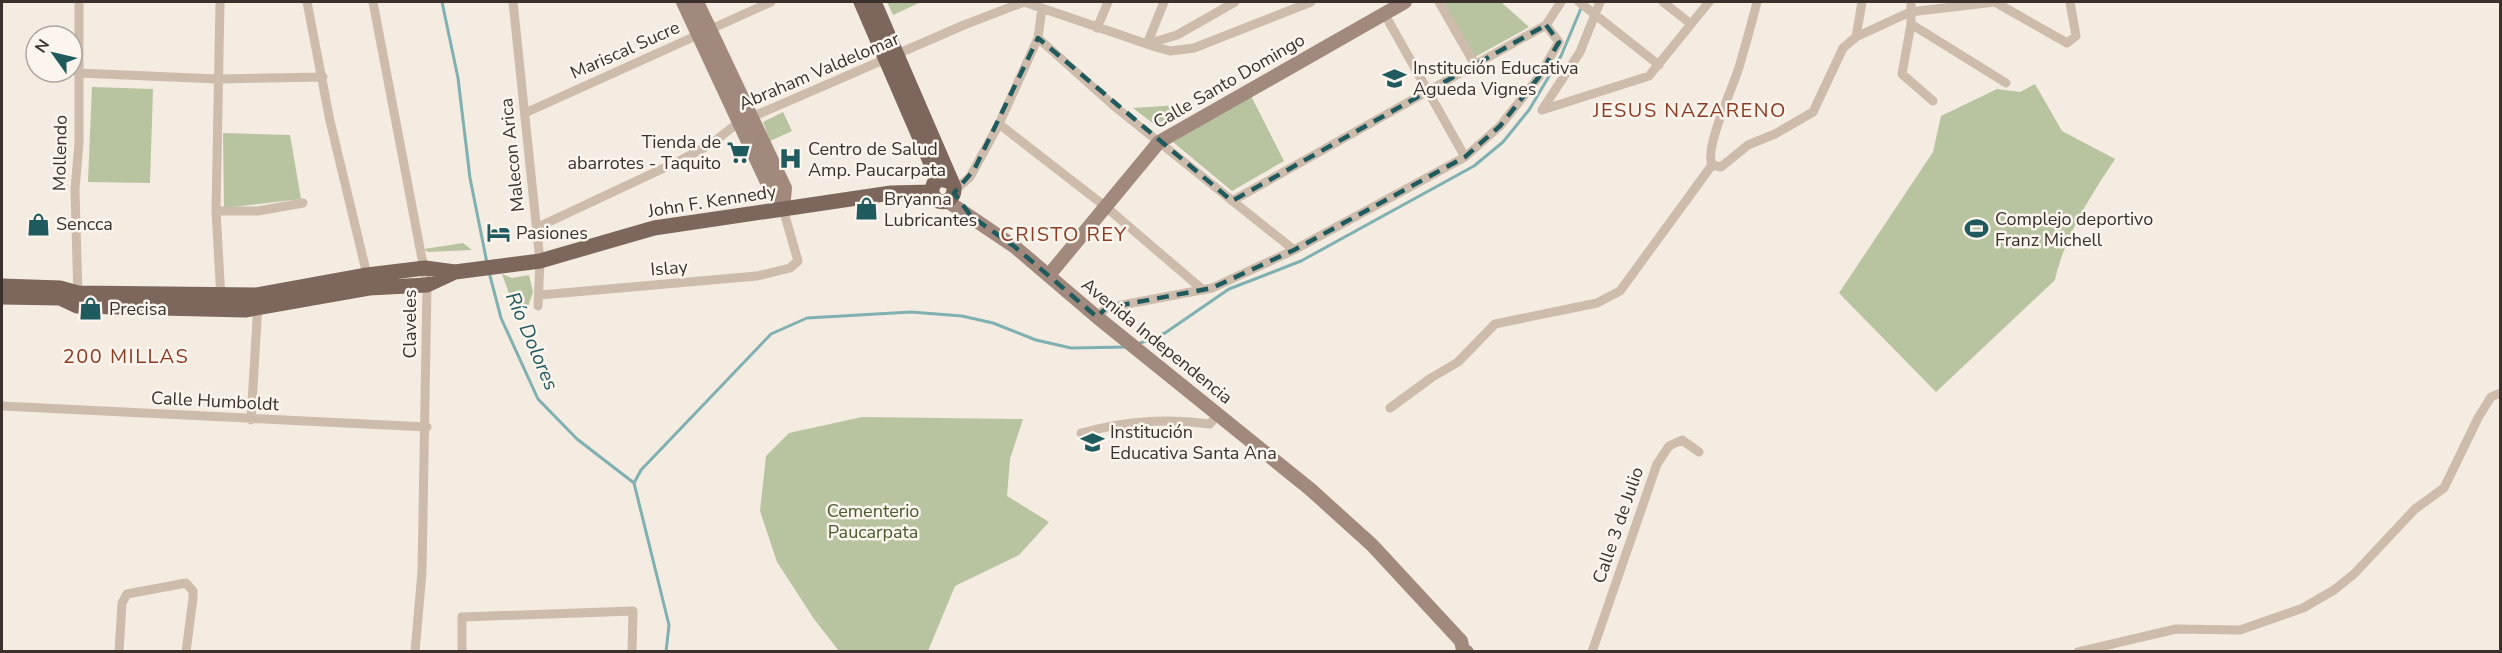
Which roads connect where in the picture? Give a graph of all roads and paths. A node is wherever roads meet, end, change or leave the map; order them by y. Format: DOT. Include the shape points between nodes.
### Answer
graph roads {
  1 [pos="79,2"];
  2 [pos="220,2"];
  3 [pos="307,2"];
  4 [pos="373,2"];
  5 [pos="514,2"];
  6 [pos="683,2"];
  7 [pos="697,2"];
  8 [pos="771,2"];
  9 [pos="861,2"];
  10 [pos="874,2"];
  11 [pos="1024,2"];
  12 [pos="1108,2"];
  13 [pos="1164,2"];
  14 [pos="1235,2"];
  15 [pos="1311,2"];
  16 [pos="1405,2"];
  17 [pos="1439,2"];
  18 [pos="1561,2"];
  19 [pos="1580,2"];
  20 [pos="1600,2"];
  21 [pos="1663,2"];
  22 [pos="1709,2"];
  23 [pos="1757,2"];
  24 [pos="1862,2"];
  25 [pos="1995,2"];
  26 [pos="2070,2"];
  27 [pos="1911,7"];
  28 [pos="1042,8"];
  29 [pos="1593,12"];
  30 [pos="1384,13"];
  31 [pos="79,24"];
  32 [pos="1546,24"];
  33 [pos="1691,24"];
  34 [pos="1911,24"];
  35 [pos="1096,28"];
  36 [pos="705,32"];
  37 [pos="1856,37"];
  38 [pos="1038,39"];
  39 [pos="1147,44"];
  40 [pos="892,58"];
  41 [pos="1474,63"];
  42 [pos="1659,65"];
  43 [pos="84,73"];
  44 [pos="323,77"];
  45 [pos="218,79"];
  46 [pos="2006,83"];
  47 [pos="78,84"];
  48 [pos="1425,91"];
  49 [pos="1933,101"];
  50 [pos="525,113"];
  51 [pos="745,120"];
  52 [pos="999,124"];
  53 [pos="1159,142"];
  54 [pos="1465,157"];
  55 [pos="1712,165"];
  56 [pos="946,190"];
  57 [pos="1232,201"];
  58 [pos="303,203"];
  59 [pos="1106,207"];
  60 [pos="783,209"];
  61 [pos="216,211"];
  62 [pos="536,228"];
  63 [pos="1294,250"];
  64 [pos="540,261"];
  65 [pos="425,268"];
  66 [pos="455,272"];
  67 [pos="1049,275"];
  68 [pos="368,281"];
  69 [pos="427,285"];
  70 [pos="1203,290"];
  71 [pos="4,291"];
  72 [pos="540,295"];
  73 [pos="78,300"];
  74 [pos="258,300"];
  75 [pos="221,302"];
  76 [pos="538,306"];
  77 [pos="1097,317"];
  78 [pos="2500,393"];
  79 [pos="2,406"];
  80 [pos="1390,408"];
  81 [pos="1219,413"];
  82 [pos="251,420"];
  83 [pos="426,428"];
  84 [pos="1082,433"];
  85 [pos="1699,452"];
  86 [pos="119,651"];
  87 [pos="186,651"];
  88 [pos="415,651"];
  89 [pos="462,651"];
  90 [pos="632,651"];
  91 [pos="1464,651"];
  92 [pos="1592,651"];
  93 [pos="2078,651"];
  1 -- 31 [label="street, Mollendo"];
  2 -- 45 [label="street"];
  3 -- 44 [label="street"];
  4 -- 65 [label="street, Claveles"];
  5 -- 50 [label="street, Malecon Arica"];
  6 -- 36 [label="street"];
  7 -- 36 [label="street"];
  8 -- 36 [label="street, Mariscal Sucre"];
  9 -- 40 [label="main road"];
  10 -- 40 [label="main road"];
  11 -- 28 [label="street"];
  11 -- 40 [label="street, Abraham Valdelomar"];
  12 -- 35 [label="street"];
  13 -- 39 [label="street"];
  14 -- 39 [label="street" via="1177,35"];
  15 -- 39 [label="street" via="1194,48 1170,51"];
  16 -- 30 [label="street, Calle Santo Domingo"];
  17 -- 41 [label="street"];
  18 -- 32 [label="street"];
  19 -- 29 [label="street"];
  20 -- 29 [label="street"];
  21 -- 33 [label="street"];
  22 -- 33 [label="street"];
  23 -- 55 [label="street" via="1718,126 1709,159"];
  24 -- 37 [label="street"];
  25 -- 26 [label="street" via="2067,43 2076,36"];
  25 -- 27 [label="street"];
  27 -- 34 [label="street"];
  27 -- 37 [label="street"];
  28 -- 35 [label="street"];
  28 -- 38 [label="street"];
  29 -- 42 [label="street"];
  29 -- 42 [label="street" via="1580,52 1542,110 1647,78"];
  30 -- 48 [label="street"];
  30 -- 53 [label="street, Calle Santo Domingo"];
  32 -- 41 [label="street"];
  32 -- 54 [label="street" via="1559,42 1538,78 1500,126"];
  33 -- 42 [label="street"];
  34 -- 46 [label="street"];
  34 -- 49 [label="street" via="1902,74"];
  35 -- 39 [label="street"];
  36 -- 50 [label="street, Mariscal Sucre"];
  36 -- 51 [label="street"];
  37 -- 55 [label="street" via="1843,48 1813,112 1748,145 1721,167"];
  38 -- 52 [label="street"];
  38 -- 53 [label="street"];
  40 -- 51 [label="street, Abraham Valdelomar"];
  40 -- 56 [label="main road"];
  41 -- 48 [label="street"];
  43 -- 45 [label="street"];
  44 -- 45 [label="street"];
  44 -- 68 [label="street"];
  45 -- 61 [label="street"];
  47 -- 73 [label="street, Mollendo" via="75,189"];
  48 -- 54 [label="street"];
  48 -- 57 [label="street"];
  50 -- 62 [label="street, Malecon Arica"];
  51 -- 60 [label="street" via="785,188"];
  51 -- 62 [label="street, Abraham Valdelomar" via="681,160"];
  52 -- 56 [label="street" via="970,177"];
  52 -- 59 [label="street"];
  53 -- 57 [label="street"];
  53 -- 59 [label="street, Calle Santo Domingo"];
  54 -- 63 [label="street"];
  55 -- 80 [label="street" via="1620,291 1597,303 1496,324 1458,362"];
  56 -- 60 [label="main road, John F. Kennedy" via="891,192"];
  56 -- 67 [label="street, Avenida Independencia" via="971,216"];
  57 -- 63 [label="street"];
  58 -- 61 [label="street" via="258,211"];
  59 -- 67 [label="street, Calle Santo Domingo"];
  59 -- 70 [label="street"];
  60 -- 64 [label="main road, John F. Kennedy" via="654,228"];
  60 -- 72 [label="street, Islay" via="798,261 790,268 757,276"];
  61 -- 75 [label="street"];
  62 -- 64 [label="street, Malecon Arica"];
  63 -- 70 [label="street"];
  64 -- 66 [label="main road, John F. Kennedy"];
  64 -- 72 [label="street, Malecon Arica"];
  65 -- 66 [label="main road"];
  65 -- 68 [label="main road"];
  65 -- 69 [label="street, Claveles"];
  66 -- 69 [label="main road"];
  67 -- 77 [label="street, Avenida Independencia"];
  68 -- 69 [label="main road"];
  68 -- 74 [label="main road"];
  69 -- 83 [label="street, Claveles"];
  70 -- 77 [label="street" via="1106,308"];
  71 -- 73 [label="main road" via="60,288"];
  72 -- 76 [label="street, Malecon Arica"];
  73 -- 75 [label="main road"];
  74 -- 75 [label="main road"];
  74 -- 82 [label="street"];
  77 -- 81 [label="street, Avenida Independencia"];
  78 -- 93 [label="street" via="2491,398 2478,417 2444,488 2415,509 2334,590 2303,608 2240,630 2176,629"];
  79 -- 82 [label="street, Calle Humboldt"];
  81 -- 84 [label="street" via="1210,424 1146,420"];
  81 -- 91 [label="street, Avenida Independencia" via="1372,545 1461,641"];
  82 -- 83 [label="street, Calle Humboldt"];
  83 -- 88 [label="street, Claveles" via="422,572"];
  85 -- 92 [label="street, Calle 3 de Julio" via="1682,440 1669,446 1657,464"];
  86 -- 87 [label="street" via="122,603 127,594 186,584 193,591 193,598"];
  89 -- 90 [label="street" via="462,617 633,611"];
}
